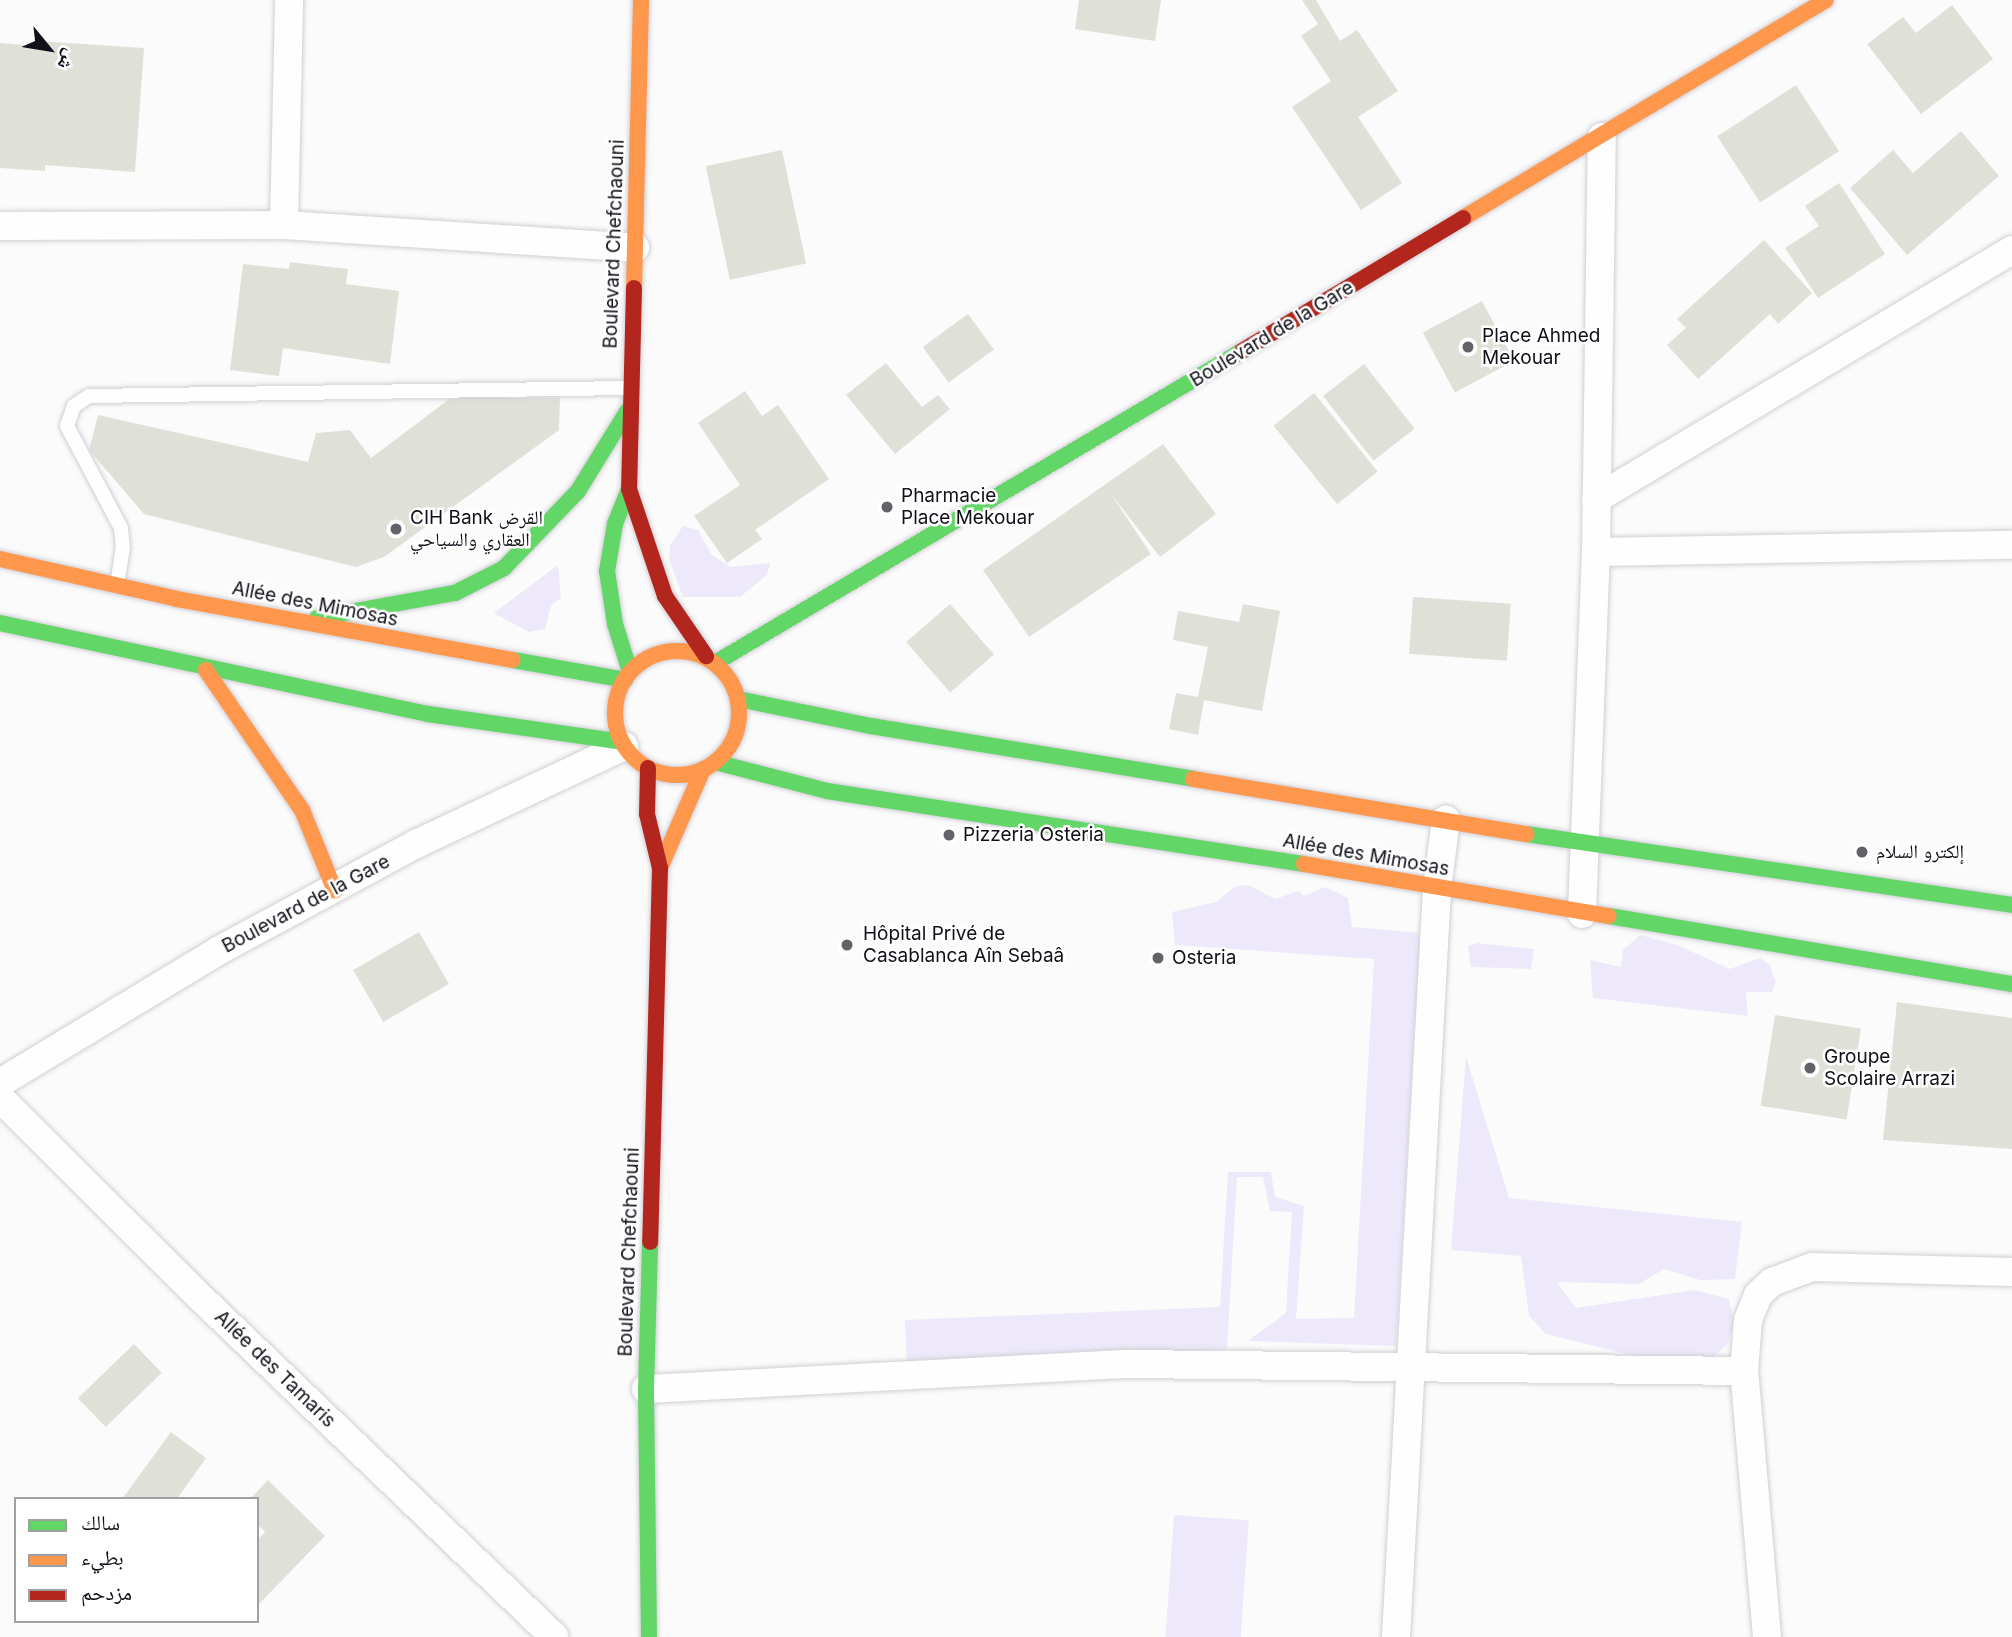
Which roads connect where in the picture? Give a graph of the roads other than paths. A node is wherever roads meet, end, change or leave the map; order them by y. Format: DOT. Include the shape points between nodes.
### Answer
graph roads {
  1 [pos="289,0"];
  2 [pos="642,0"];
  3 [pos="1826,0"];
  4 [pos="1602,137"];
  5 [pos="284,225"];
  6 [pos="0,226"];
  7 [pos="635,248"];
  8 [pos="2012,250"];
  9 [pos="630,388"];
  10 [pos="629,408"];
  11 [pos="629,489"];
  12 [pos="1596,499"];
  13 [pos="2012,545"];
  14 [pos="1597,552"];
  15 [pos="0,559"];
  16 [pos="117,587"];
  17 [pos="299,622"];
  18 [pos="0,623"];
  19 [pos="710,659"];
  20 [pos="206,670"];
  21 [pos="628,676"];
  22 [pos="738,699"];
  23 [pos="623,744"];
  24 [pos="709,766"];
  25 [pos="648,768"];
  26 [pos="1446,820"];
  27 [pos="1584,843"];
  28 [pos="660,868"];
  29 [pos="1437,889"];
  30 [pos="335,891"];
  31 [pos="2012,905"];
  32 [pos="1582,914"];
  33 [pos="2012,984"];
  34 [pos="0,1083"];
  35 [pos="0,1098"];
  36 [pos="2012,1272"];
  37 [pos="1414,1366"];
  38 [pos="1744,1371"];
  39 [pos="646,1389"];
  40 [pos="554,1637"];
  41 [pos="649,1637"];
  42 [pos="1396,1637"];
  43 [pos="1767,1637"];
  1 -- 5 [label="street"];
  2 -- 7 [label="main road, Boulevard Chefchaouni"];
  3 -- 4 [label="main road, Boulevard de la Gare"];
  4 -- 12 [label="street"];
  4 -- 19 [label="main road, Boulevard de la Gare"];
  5 -- 6 [label="street"];
  5 -- 7 [label="street"];
  7 -- 9 [label="main road, Boulevard Chefchaouni"];
  8 -- 12 [label="street"];
  9 -- 10 [label="main road, Boulevard Chefchaouni"];
  9 -- 16 [label="lane" via="89,396 74,406 67,426 121,528 122,567"];
  10 -- 11 [label="main road, Boulevard Chefchaouni"];
  10 -- 17 [label="main road" via="578,491 504,568 455,593"];
  11 -- 19 [label="main road, Boulevard Chefchaouni" via="665,596"];
  11 -- 21 [label="main road, Boulevard Chefchaouni" via="615,524 607,570"];
  12 -- 14 [label="street"];
  13 -- 14 [label="street"];
  14 -- 27 [label="street"];
  15 -- 16 [label="main road, Allée des Mimosas"];
  16 -- 17 [label="main road, Allée des Mimosas"];
  17 -- 21 [label="main road, Allée des Mimosas"];
  18 -- 20 [label="main road"];
  19 -- 21 [label="main road" via="685,650 663,652"];
  19 -- 22 [label="main road" via="730,678"];
  20 -- 23 [label="main road" via="441,716"];
  20 -- 30 [label="main road" via="302,810"];
  21 -- 23 [label="main road" via="615,711"];
  22 -- 24 [label="main road" via="736,734"];
  22 -- 26 [label="main road" via="871,726"];
  23 -- 25 [label="main road"];
  23 -- 30 [label="street, Boulevard de la Gare" via="460,820"];
  24 -- 25 [label="main road" via="685,775"];
  24 -- 28 [label="main road, Boulevard Chefchaouni"];
  24 -- 29 [label="main road, Allée des Mimosas" via="827,791 1218,850"];
  25 -- 28 [label="main road, Boulevard Chefchaouni" via="647,814"];
  26 -- 27 [label="main road"];
  26 -- 29 [label="street"];
  27 -- 31 [label="main road"];
  27 -- 32 [label="street"];
  28 -- 39 [label="main road, Boulevard Chefchaouni"];
  29 -- 32 [label="main road, Allée des Mimosas"];
  29 -- 37 [label="street"];
  30 -- 34 [label="street, Boulevard de la Gare" via="218,951"];
  32 -- 33 [label="main road, Allée des Mimosas"];
  35 -- 40 [label="street, Allée des Tamaris" via="202,1300"];
  36 -- 38 [label="street" via="1812,1267 1793,1271 1758,1295 1748,1320"];
  37 -- 38 [label="street"];
  37 -- 39 [label="street" via="1075,1365"];
  37 -- 42 [label="street"];
  38 -- 43 [label="street"];
  39 -- 41 [label="main road, Boulevard Chefchaouni"];
}
